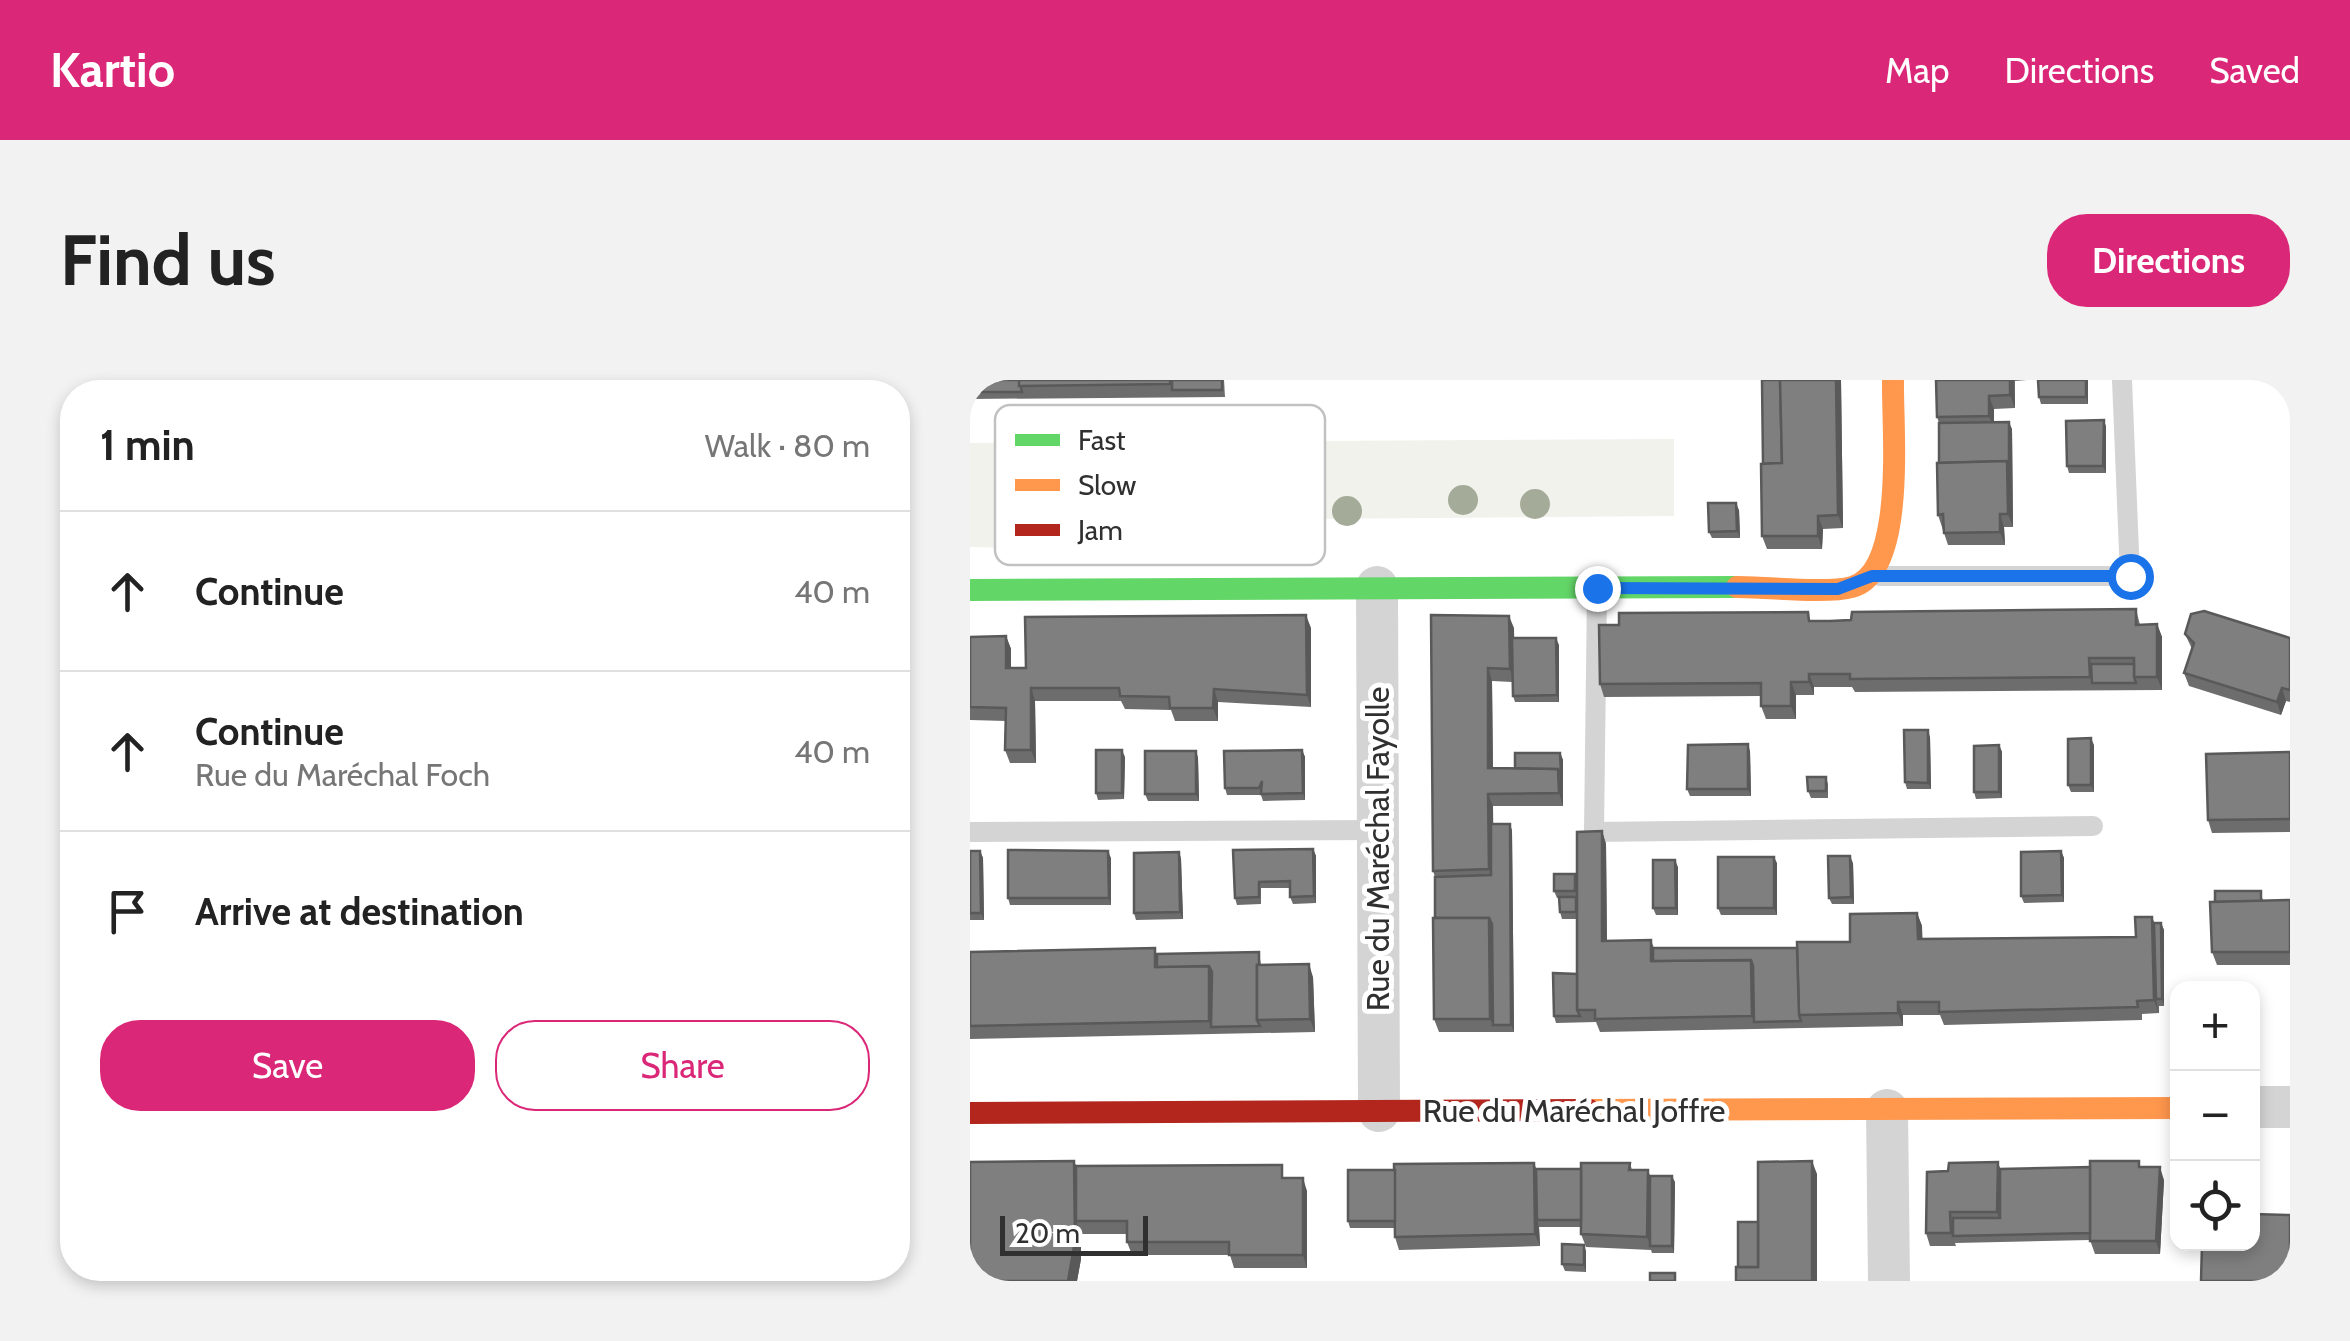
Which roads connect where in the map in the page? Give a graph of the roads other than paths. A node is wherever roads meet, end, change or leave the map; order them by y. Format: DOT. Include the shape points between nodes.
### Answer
graph roads {
  1 [pos="1892,380"];
  2 [pos="2122,380"];
  3 [pos="1872,576"];
  4 [pos="1377,588"];
  5 [pos="1597,588"];
  6 [pos="970,590"];
  7 [pos="2093,826"];
  8 [pos="1377,830"];
  9 [pos="970,832"];
  10 [pos="2260,1107"];
  11 [pos="2290,1107"];
  12 [pos="2170,1108"];
  13 [pos="1887,1110"];
  14 [pos="1379,1111"];
  15 [pos="970,1113"];
  16 [pos="1889,1281"];
  1 -- 3 [label="street" via="1892,526 1887,554"];
  2 -- 3 [label="lane" via="2130,576"];
  3 -- 5 [label="street" via="1838,589"];
  4 -- 5 [label="street"];
  4 -- 6 [label="street"];
  4 -- 8 [label="street, Rue du Maréchal Fayolle"];
  5 -- 7 [label="lane" via="1594,832"];
  8 -- 9 [label="lane"];
  8 -- 14 [label="street, Rue du Maréchal Fayolle"];
  10 -- 11 [label="street"];
  12 -- 13 [label="street, Rue du Maréchal Joffre"];
  13 -- 14 [label="street, Rue du Maréchal Joffre"];
  13 -- 16 [label="street"];
  14 -- 15 [label="street, Rue du Maréchal Joffre"];
}
